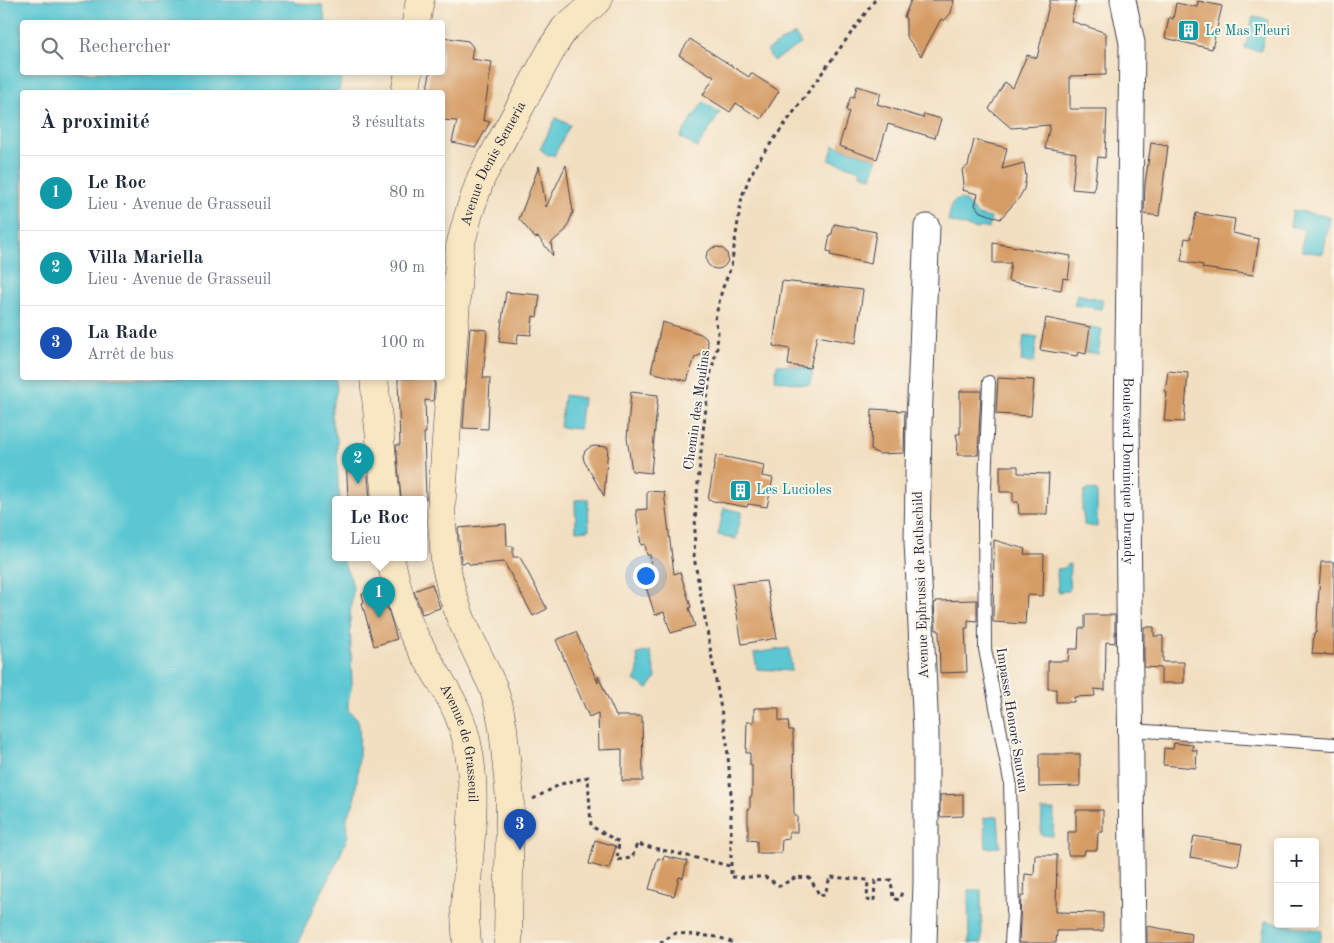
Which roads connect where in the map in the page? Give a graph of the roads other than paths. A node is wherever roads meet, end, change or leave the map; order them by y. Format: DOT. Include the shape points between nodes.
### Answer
graph roads {
  1 [pos="420,0"];
  2 [pos="598,0"];
  3 [pos="1123,0"];
  4 [pos="416,20"];
  5 [pos="408,75"];
  6 [pos="405,90"];
  7 [pos="928,227"];
  8 [pos="374,380"];
  9 [pos="989,382"];
  10 [pos="386,496"];
  11 [pos="391,561"];
  12 [pos="1130,730"];
  13 [pos="1334,744"];
  14 [pos="467,943"];
  15 [pos="508,943"];
  16 [pos="924,943"];
  17 [pos="1011,943"];
  18 [pos="1133,943"];
  1 -- 4 [label="main road"];
  2 -- 15 [label="main road, Avenue Denis Semeria" via="565,28 554,45 482,178 468,213 460,246 441,510 444,562 461,619 492,687 503,728 510,799"];
  3 -- 12 [label="street, Boulevard Dominique Durandy" via="1132,43 1127,424"];
  5 -- 6 [label="main road"];
  7 -- 16 [label="street, Avenue Ephrussi de Rothschild" via="919,422 918,532 926,732"];
  8 -- 10 [label="main road"];
  9 -- 17 [label="lane, Impasse Honoré Sauvan" via="984,513 985,649 1010,781"];
  11 -- 14 [label="main road, Avenue de Grasseuil" via="413,633 459,713 467,740 473,778 465,910"];
  12 -- 13 [label="lane"];
  12 -- 18 [label="street, Boulevard Dominique Durandy"];
}
